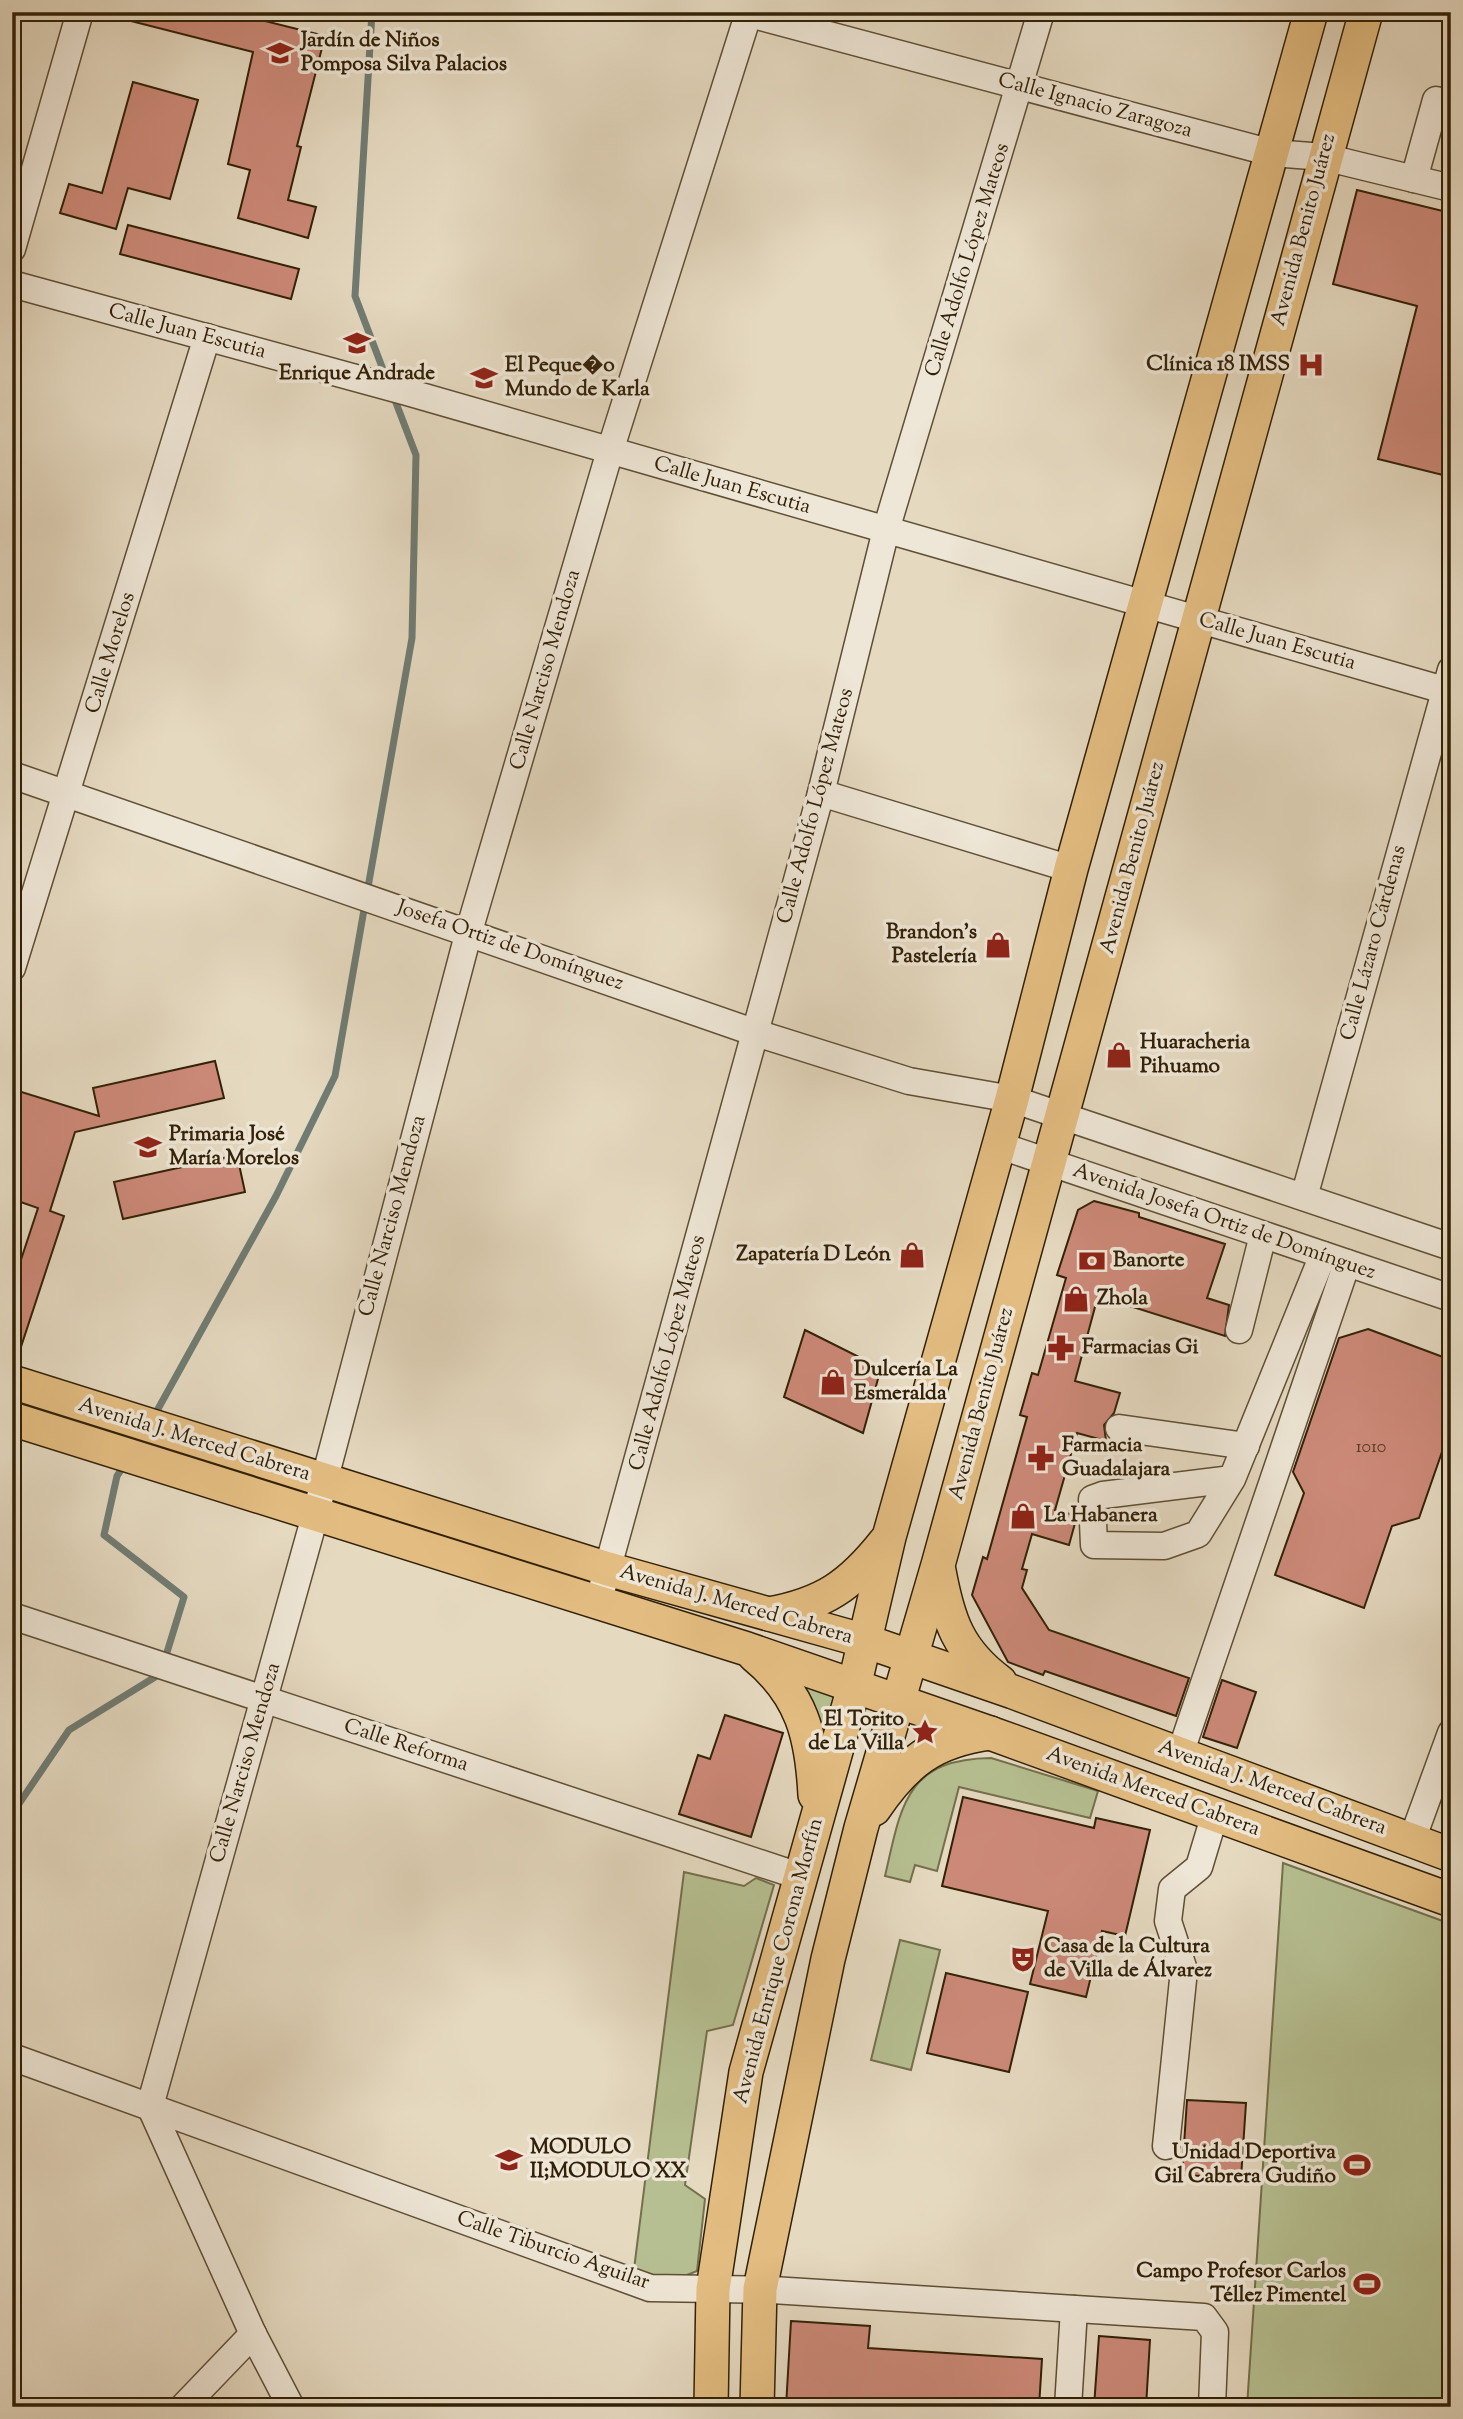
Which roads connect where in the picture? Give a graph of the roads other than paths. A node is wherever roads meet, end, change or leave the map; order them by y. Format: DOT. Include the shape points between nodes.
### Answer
graph roads {
  1 [pos="80,12"];
  2 [pos="1041,12"];
  3 [pos="1311,12"];
  4 [pos="1366,12"];
  5 [pos="746,13"];
  6 [pos="1021,86"];
  7 [pos="1451,104"];
  8 [pos="1272,153"];
  9 [pos="1324,157"];
  10 [pos="1414,179"];
  11 [pos="1451,188"];
  12 [pos="12,249"];
  13 [pos="12,284"];
  14 [pos="207,337"];
  15 [pos="610,451"];
  16 [pos="887,530"];
  17 [pos="1147,605"];
  18 [pos="1199,620"];
  19 [pos="1449,684"];
  20 [pos="12,775"];
  21 [pos="821,793"];
  22 [pos="68,794"];
  23 [pos="1071,869"];
  24 [pos="469,931"];
  25 [pos="12,968"];
  26 [pos="756,1032"];
  27 [pos="1012,1099"];
  28 [pos="1063,1116"];
  29 [pos="998,1145"];
  30 [pos="1048,1162"];
  31 [pos="1304,1197"];
  32 [pos="1263,1235"];
  33 [pos="1451,1247"];
  34 [pos="1335,1259"];
  35 [pos="1451,1298"];
  36 [pos="1240,1330"];
  37 [pos="12,1382"];
  38 [pos="12,1419"];
  39 [pos="143,1425"];
  40 [pos="1119,1428"];
  41 [pos="1246,1446"];
  42 [pos="131,1458"];
  43 [pos="1232,1479"];
  44 [pos="323,1480"];
  45 [pos="315,1516"];
  46 [pos="889,1537"];
  47 [pos="938,1565"];
  48 [pos="608,1569"];
  49 [pos="598,1601"];
  50 [pos="763,1615"];
  51 [pos="12,1616"];
  52 [pos="865,1641"];
  53 [pos="747,1649"];
  54 [pos="910,1658"];
  55 [pos="854,1686"];
  56 [pos="1013,1692"];
  57 [pos="264,1699"];
  58 [pos="897,1703"];
  59 [pos="990,1733"];
  60 [pos="1451,1733"];
  61 [pos="1180,1754"];
  62 [pos="1215,1814"];
  63 [pos="816,1819"];
  64 [pos="861,1828"];
  65 [pos="1412,1840"];
  66 [pos="1451,1856"];
  67 [pos="799,1876"];
  68 [pos="1451,1900"];
  69 [pos="12,2057"];
  70 [pos="150,2106"];
  71 [pos="1166,2146"];
  72 [pos="713,2289"];
  73 [pos="760,2290"];
  74 [pos="1074,2309"];
  75 [pos="253,2334"];
  76 [pos="183,2407"];
  77 [pos="291,2407"];
  78 [pos="711,2407"];
  79 [pos="757,2407"];
  80 [pos="1068,2407"];
  81 [pos="1212,2407"];
  1 -- 12 [label="street"];
  2 -- 6 [label="street, Calle Adolfo López Mateos"];
  3 -- 8 [label="main road"];
  4 -- 9 [label="main road, Avenida Benito Juárez"];
  5 -- 6 [label="street, Calle Ignacio Zaragoza"];
  5 -- 15 [label="street, Calle Narciso Mendoza"];
  6 -- 8 [label="street, Calle Ignacio Zaragoza"];
  6 -- 16 [label="street, Calle Adolfo López Mateos"];
  7 -- 10 [label="street" via="1436,100"];
  8 -- 9 [label="street, Calle Ignacio Zaragoza"];
  8 -- 17 [label="main road"];
  9 -- 10 [label="street, Calle Ignacio Zaragoza"];
  9 -- 18 [label="main road, Avenida Benito Juárez"];
  10 -- 11 [label="street, Calle Ignacio Zaragoza"];
  13 -- 14 [label="street, Calle Juan Escutia"];
  14 -- 15 [label="street, Calle Juan Escutia"];
  14 -- 22 [label="street, Calle Morelos"];
  15 -- 16 [label="street, Calle Juan Escutia"];
  15 -- 24 [label="street, Calle Narciso Mendoza"];
  16 -- 17 [label="street, Calle Juan Escutia"];
  16 -- 21 [label="street, Calle Adolfo López Mateos"];
  17 -- 18 [label="street, Calle Juan Escutia"];
  17 -- 23 [label="main road"];
  18 -- 19 [label="street, Calle Juan Escutia"];
  18 -- 28 [label="main road, Avenida Benito Juárez"];
  19 -- 31 [label="street, Calle Lázaro Cárdenas"];
  20 -- 22 [label="street, Josefa Ortiz de Domínguez"];
  21 -- 23 [label="street"];
  21 -- 26 [label="street, Calle Adolfo López Mateos"];
  22 -- 24 [label="street, Josefa Ortiz de Domínguez"];
  22 -- 25 [label="street, Calle Morelos"];
  23 -- 27 [label="main road"];
  24 -- 26 [label="street, Josefa Ortiz de Domínguez"];
  24 -- 44 [label="street, Calle Narciso Mendoza"];
  26 -- 27 [label="street, Josefa Ortiz de Domínguez" via="909,1081"];
  26 -- 48 [label="street, Calle Adolfo López Mateos"];
  27 -- 28 [label="street"];
  27 -- 29 [label="main road"];
  28 -- 30 [label="main road, Avenida Benito Juárez"];
  28 -- 31 [label="street"];
  29 -- 30 [label="street, Avenida Josefa Ortiz de Domínguez"];
  29 -- 46 [label="main road"];
  30 -- 32 [label="street, Avenida Josefa Ortiz de Domínguez"];
  30 -- 47 [label="main road, Avenida Benito Juárez"];
  31 -- 33 [label="street"];
  32 -- 34 [label="street, Avenida Josefa Ortiz de Domínguez"];
  32 -- 36 [label="street"];
  34 -- 35 [label="street, Avenida Josefa Ortiz de Domínguez"];
  34 -- 41 [label="street"];
  34 -- 61 [label="street"];
  37 -- 39 [label="main road, Avenida J. Merced Cabrera"];
  38 -- 42 [label="main road, Avenida J. Merced Cabrera"];
  39 -- 42 [label="main road"];
  39 -- 44 [label="main road, Avenida J. Merced Cabrera"];
  40 -- 41 [label="street"];
  41 -- 43 [label="street"];
  42 -- 45 [label="main road, Avenida J. Merced Cabrera"];
  43 -- 43 [label="street" via="1198,1534 1164,1546 1094,1545 1092,1499"];
  44 -- 45 [label="street, Calle Narciso Mendoza"];
  44 -- 48 [label="main road, Avenida J. Merced Cabrera"];
  45 -- 49 [label="main road, Avenida J. Merced Cabrera"];
  45 -- 57 [label="street, Calle Narciso Mendoza"];
  46 -- 50 [label="main road" via="869,1563 835,1593 798,1609"];
  46 -- 52 [label="main road"];
  47 -- 54 [label="main road, Avenida Benito Juárez"];
  47 -- 56 [label="main road" via="947,1614 966,1650"];
  48 -- 49 [label="street, Calle Adolfo López Mateos"];
  48 -- 50 [label="main road, Avenida J. Merced Cabrera"];
  49 -- 53 [label="main road, Avenida J. Merced Cabrera"];
  50 -- 52 [label="main road, Avenida J. Merced Cabrera"];
  51 -- 57 [label="street, Calle Reforma"];
  52 -- 54 [label="main road, Avenida J. Merced Cabrera"];
  52 -- 55 [label="main road"];
  53 -- 55 [label="main road, Avenida J. Merced Cabrera"];
  53 -- 63 [label="main road" via="777,1673 800,1712 812,1750"];
  54 -- 56 [label="main road, Avenida J. Merced Cabrera"];
  54 -- 58 [label="main road, Avenida Benito Juárez"];
  55 -- 58 [label="main road, Avenida Merced Cabrera"];
  55 -- 63 [label="main road, Avenida Enrique Corona Morfín"];
  56 -- 61 [label="main road, Avenida J. Merced Cabrera"];
  57 -- 67 [label="street, Calle Reforma"];
  57 -- 70 [label="street, Calle Narciso Mendoza"];
  58 -- 59 [label="main road, Avenida Merced Cabrera"];
  58 -- 64 [label="main road"];
  59 -- 62 [label="main road, Avenida Merced Cabrera"];
  59 -- 64 [label="main road" via="963,1737 926,1752 897,1775"];
  60 -- 65 [label="street"];
  61 -- 65 [label="main road, Avenida J. Merced Cabrera"];
  62 -- 68 [label="main road, Avenida Merced Cabrera"];
  62 -- 71 [label="street" via="1199,1867 1172,1889 1168,1921 1184,1970"];
  63 -- 67 [label="main road, Avenida Enrique Corona Morfín"];
  64 -- 73 [label="main road" via="828,1959"];
  65 -- 66 [label="main road, Avenida J. Merced Cabrera"];
  67 -- 72 [label="main road, Avenida Enrique Corona Morfín" via="746,2072"];
  69 -- 70 [label="street, Calle Tiburcio Aguilar"];
  70 -- 72 [label="street, Calle Tiburcio Aguilar" via="650,2288"];
  70 -- 75 [label="street"];
  72 -- 73 [label="street, Calle Tiburcio Aguilar"];
  72 -- 78 [label="main road, Avenida Enrique Corona Morfín"];
  73 -- 74 [label="street, Calle Tiburcio Aguilar"];
  73 -- 79 [label="main road"];
  74 -- 80 [label="street"];
  74 -- 81 [label="street, Calle Tiburcio Aguilar" via="1204,2317 1215,2332"];
  75 -- 76 [label="street"];
  75 -- 77 [label="street"];
}
